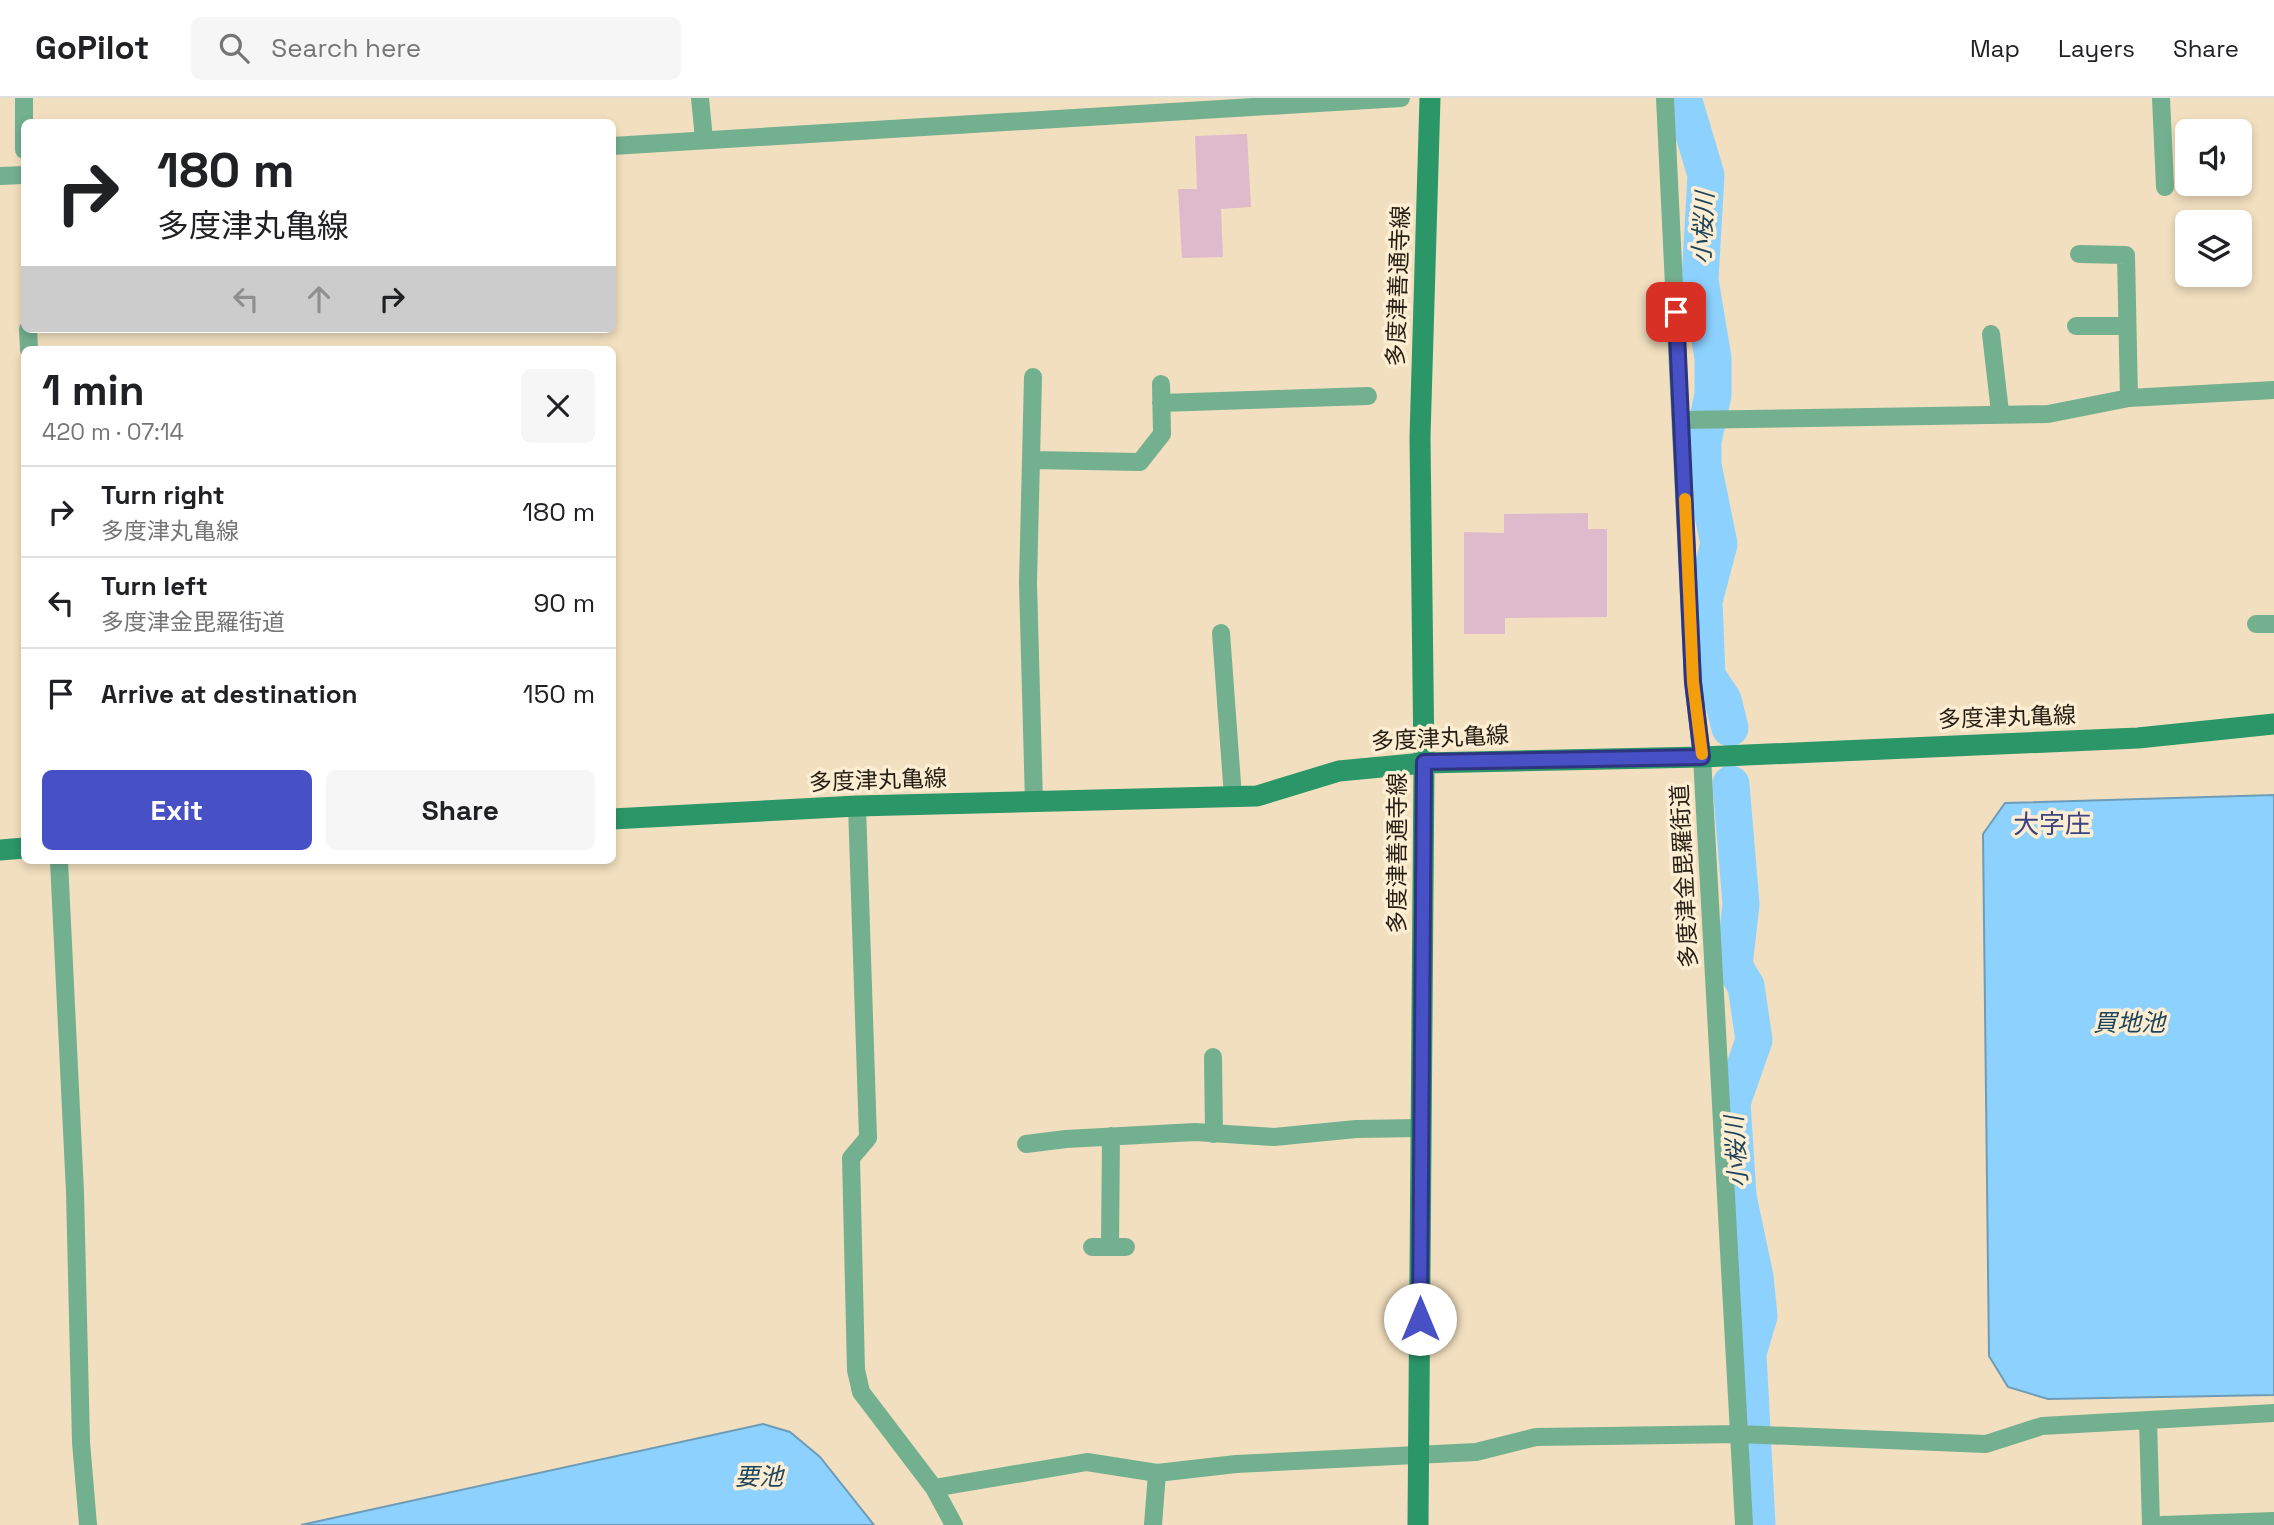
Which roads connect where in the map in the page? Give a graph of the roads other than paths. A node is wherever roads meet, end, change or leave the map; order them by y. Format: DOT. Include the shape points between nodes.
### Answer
graph roads {
  1 [pos="24,98"];
  2 [pos="700,98"];
  3 [pos="1401,98"];
  4 [pos="1430,98"];
  5 [pos="1665,98"];
  6 [pos="2161,98"];
  7 [pos="24,119"];
  8 [pos="704,139"];
  9 [pos="616,146"];
  10 [pos="21,175"];
  11 [pos="0,176"];
  12 [pos="2165,187"];
  13 [pos="2079,254"];
  14 [pos="2076,326"];
  15 [pos="2127,326"];
  16 [pos="1991,334"];
  17 [pos="1033,377"];
  18 [pos="1161,384"];
  19 [pos="2274,390"];
  20 [pos="1368,396"];
  21 [pos="2129,398"];
  22 [pos="1161,403"];
  23 [pos="2000,412"];
  24 [pos="1689,420"];
  25 [pos="1032,460"];
  26 [pos="1221,633"];
  27 [pos="2274,723"];
  28 [pos="1702,757"];
  29 [pos="1424,762"];
  30 [pos="1233,797"];
  31 [pos="1034,802"];
  32 [pos="857,806"];
  33 [pos="616,818"];
  34 [pos="21,848"];
  35 [pos="0,850"];
  36 [pos="59,864"];
  37 [pos="1213,1057"];
  38 [pos="1421,1128"];
  39 [pos="1214,1134"];
  40 [pos="1111,1136"];
  41 [pos="1026,1144"];
  42 [pos="1109,1247"];
  43 [pos="2274,1412"];
  44 [pos="2148,1420"];
  45 [pos="1739,1434"];
  46 [pos="1418,1455"];
  47 [pos="1157,1473"];
  48 [pos="934,1488"];
  49 [pos="2274,1521"];
  50 [pos="88,1525"];
  51 [pos="954,1525"];
  52 [pos="1153,1525"];
  53 [pos="1418,1525"];
  54 [pos="1744,1525"];
  55 [pos="2151,1525"];
  56 [pos="2162,1525"];
  1 -- 7 [label="street"];
  2 -- 8 [label="street"];
  3 -- 8 [label="street"];
  4 -- 29 [label="main road, 多度津善通寺線" via="1420,437"];
  5 -- 24 [label="street, 多度津金毘羅街道"];
  6 -- 12 [label="street"];
  8 -- 9 [label="street"];
  10 -- 11 [label="street"];
  13 -- 15 [label="street" via="2126,255"];
  14 -- 15 [label="street"];
  15 -- 21 [label="street"];
  16 -- 23 [label="street"];
  17 -- 25 [label="street"];
  18 -- 22 [label="street"];
  19 -- 21 [label="street"];
  20 -- 22 [label="street"];
  21 -- 23 [label="street" via="2048,414"];
  22 -- 25 [label="street" via="1162,433 1140,461"];
  23 -- 24 [label="street"];
  24 -- 28 [label="street, 多度津金毘羅街道" via="1693,682"];
  25 -- 31 [label="street" via="1028,583"];
  26 -- 30 [label="street"];
  27 -- 28 [label="main road, 多度津丸亀線" via="2138,738"];
  28 -- 29 [label="main road, 多度津丸亀線"];
  28 -- 45 [label="street, 多度津金毘羅街道"];
  29 -- 30 [label="main road, 多度津丸亀線" via="1339,771 1257,796"];
  29 -- 38 [label="main road, 多度津善通寺線"];
  30 -- 31 [label="main road, 多度津丸亀線"];
  31 -- 32 [label="main road, 多度津丸亀線"];
  32 -- 33 [label="main road, 多度津丸亀線"];
  32 -- 48 [label="street" via="868,1138 851,1158 856,1370 860,1392"];
  34 -- 35 [label="main road"];
  36 -- 50 [label="street"];
  37 -- 39 [label="street"];
  38 -- 39 [label="street" via="1274,1137"];
  38 -- 46 [label="main road, 多度津善通寺線"];
  39 -- 40 [label="street"];
  40 -- 41 [label="street"];
  40 -- 42 [label="street"];
  43 -- 44 [label="street"];
  44 -- 45 [label="street" via="2042,1426 1986,1444"];
  44 -- 55 [label="street"];
  45 -- 46 [label="street" via="1536,1437 1476,1452"];
  45 -- 54 [label="street, 多度津金毘羅街道"];
  46 -- 47 [label="street" via="1236,1464"];
  46 -- 53 [label="main road, 多度津善通寺線"];
  47 -- 48 [label="street" via="1087,1462"];
  47 -- 52 [label="street"];
  48 -- 51 [label="street"];
  49 -- 56 [label="street"];
}
